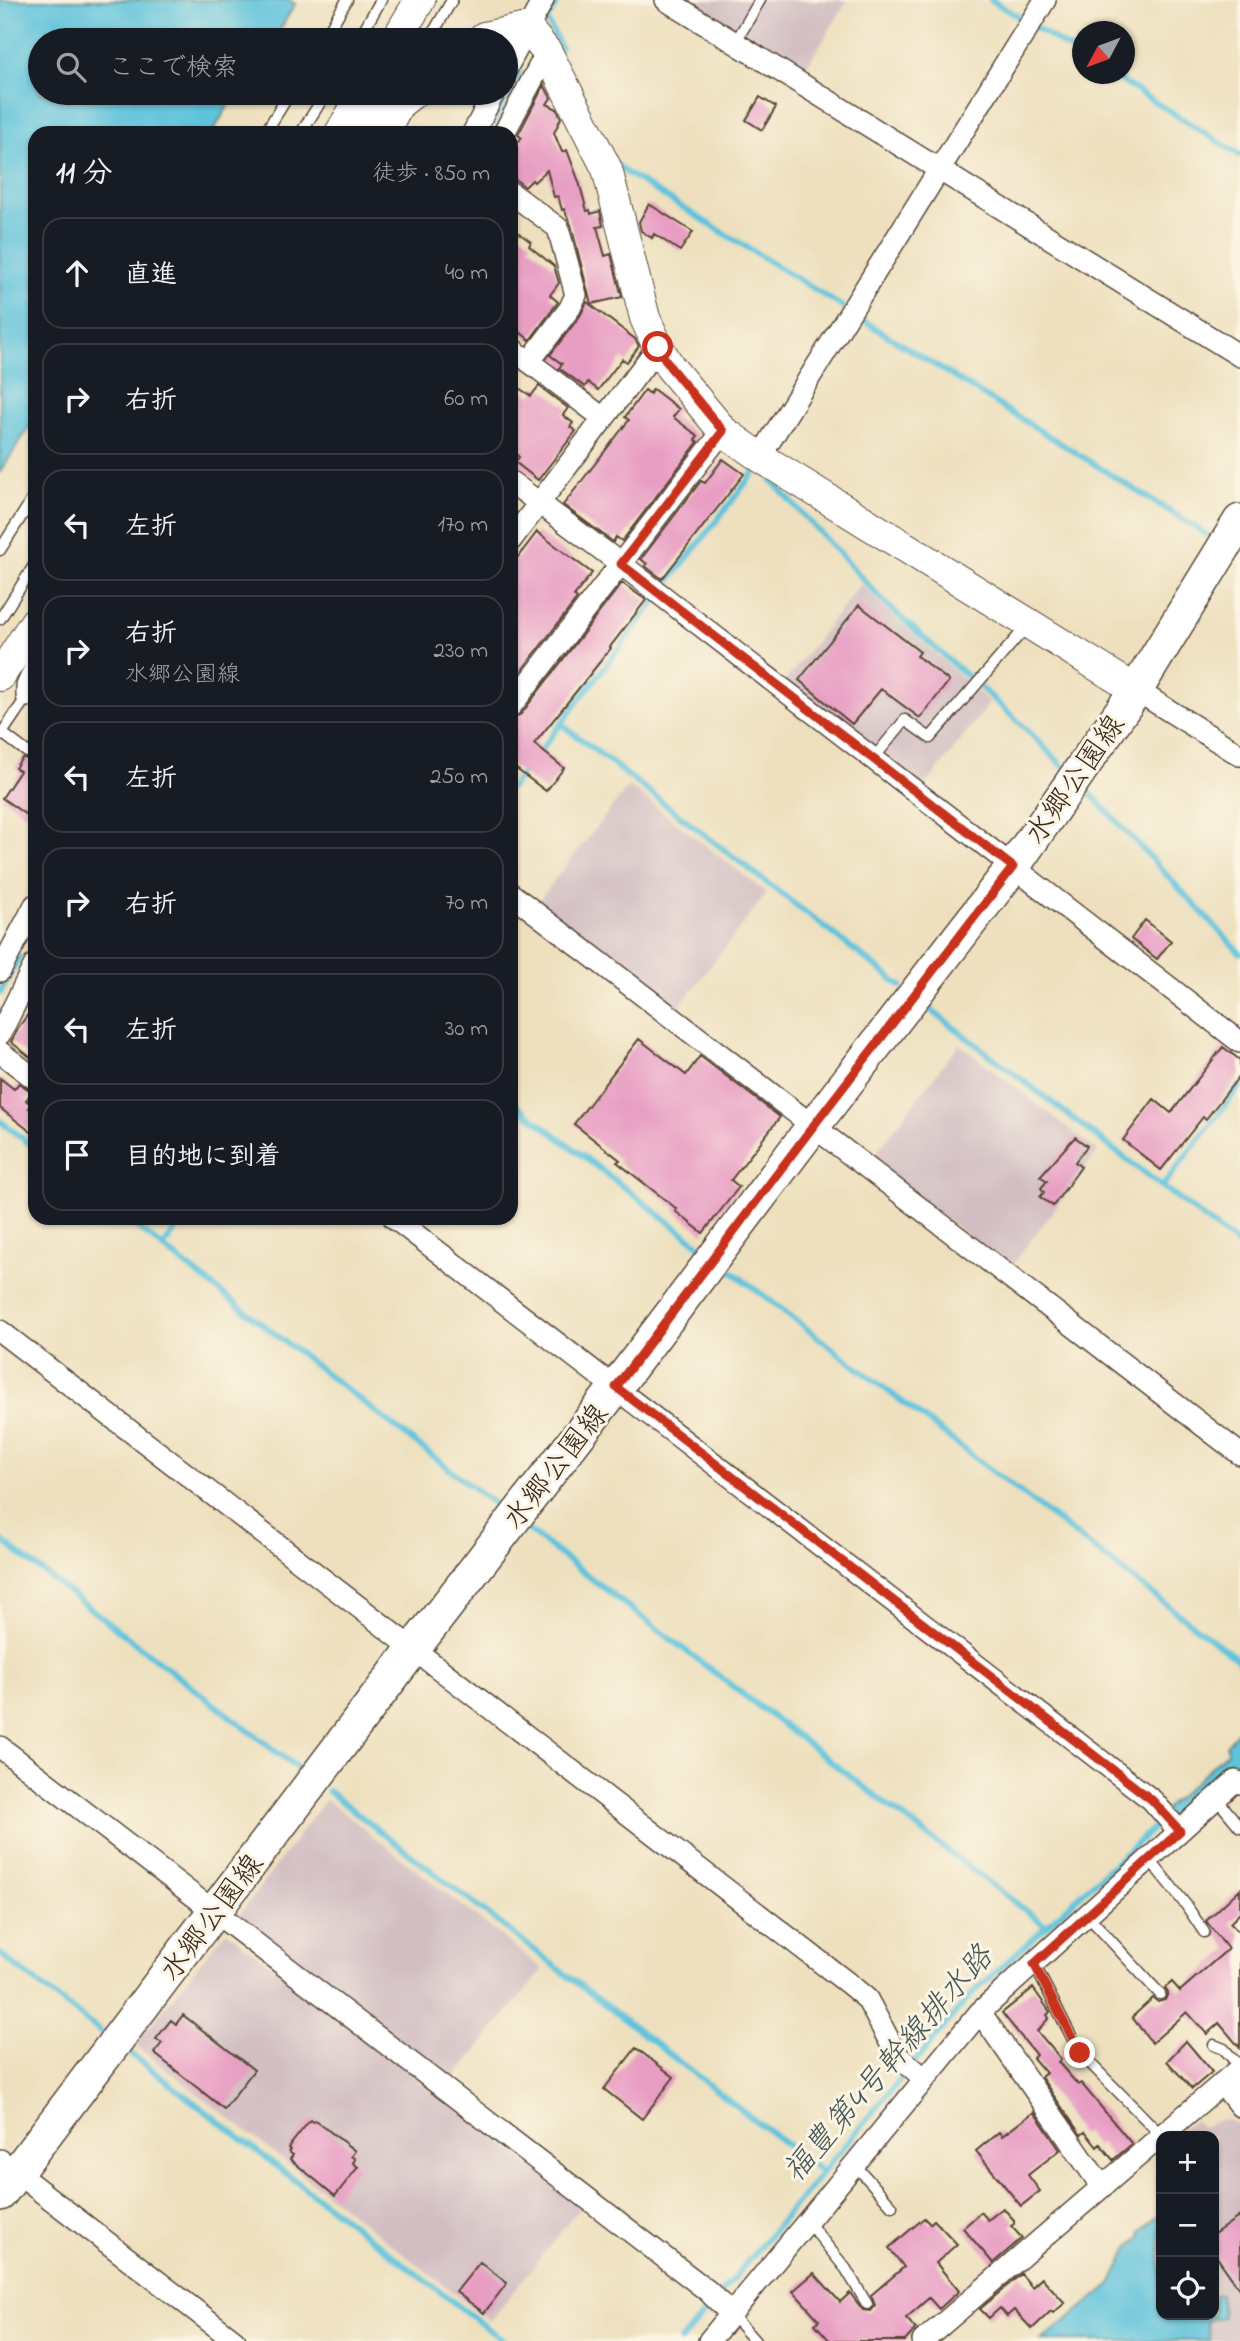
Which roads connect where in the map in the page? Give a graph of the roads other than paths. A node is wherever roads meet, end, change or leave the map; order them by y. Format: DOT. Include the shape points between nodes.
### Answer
graph roads {
  1 [pos="347,0"];
  2 [pos="381,0"];
  3 [pos="420,0"];
  4 [pos="452,0"];
  5 [pos="543,0"];
  6 [pos="666,0"];
  7 [pos="760,0"];
  8 [pos="1045,0"];
  9 [pos="330,28"];
  10 [pos="365,28"];
  11 [pos="403,28"];
  12 [pos="436,28"];
  13 [pos="527,29"];
  14 [pos="518,31"];
  15 [pos="735,43"];
  16 [pos="518,46"];
  17 [pos="547,52"];
  18 [pos="282,105"];
  19 [pos="319,105"];
  20 [pos="357,105"];
  21 [pos="398,105"];
  22 [pos="409,105"];
  23 [pos="488,105"];
  24 [pos="269,126"];
  25 [pos="306,126"];
  26 [pos="344,126"];
  27 [pos="377,126"];
  28 [pos="398,126"];
  29 [pos="477,126"];
  30 [pos="509,126"];
  31 [pos="939,169"];
  32 [pos="518,198"];
  33 [pos="658,347"];
  34 [pos="518,353"];
  35 [pos="1240,356"];
  36 [pos="529,362"];
  37 [pos="603,418"];
  38 [pos="723,431"];
  39 [pos="760,457"];
  40 [pos="518,488"];
  41 [pos="539,504"];
  42 [pos="28,506"];
  43 [pos="1240,521"];
  44 [pos="518,531"];
  45 [pos="0,550"];
  46 [pos="621,564"];
  47 [pos="28,575"];
  48 [pos="0,619"];
  49 [pos="1029,624"];
  50 [pos="28,633"];
  51 [pos="0,676"];
  52 [pos="1136,690"];
  53 [pos="28,696"];
  54 [pos="518,697"];
  55 [pos="1,735"];
  56 [pos="27,752"];
  57 [pos="1240,755"];
  58 [pos="873,759"];
  59 [pos="1013,867"];
  60 [pos="518,899"];
  61 [pos="27,939"];
  62 [pos="0,971"];
  63 [pos="28,978"];
  64 [pos="0,1034"];
  65 [pos="1240,1042"];
  66 [pos="0,1052"];
  67 [pos="28,1074"];
  68 [pos="814,1125"];
  69 [pos="403,1225"];
  70 [pos="0,1331"];
  71 [pos="616,1387"];
  72 [pos="1240,1454"];
  73 [pos="414,1648"];
  74 [pos="0,1747"];
  75 [pos="1240,1783"];
  76 [pos="1216,1798"];
  77 [pos="1240,1827"];
  78 [pos="1177,1828"];
  79 [pos="1149,1859"];
  80 [pos="215,1913"];
  81 [pos="1087,1915"];
  82 [pos="1205,1932"];
  83 [pos="1034,1964"];
  84 [pos="1160,1994"];
  85 [pos="980,2012"];
  86 [pos="1214,2045"];
  87 [pos="1240,2067"];
  88 [pos="923,2077"];
  89 [pos="1222,2083"];
  90 [pos="1240,2106"];
  91 [pos="1157,2131"];
  92 [pos="1168,2131"];
  93 [pos="1156,2141"];
  94 [pos="855,2165"];
  95 [pos="5,2175"];
  96 [pos="1102,2187"];
  97 [pos="892,2206"];
  98 [pos="808,2222"];
  99 [pos="867,2304"];
  100 [pos="731,2314"];
  101 [pos="235,2341"];
  102 [pos="709,2341"];
  103 [pos="755,2341"];
  104 [pos="923,2341"];
  1 -- 9 [label="lane"];
  2 -- 10 [label="lane"];
  3 -- 11 [label="street"];
  4 -- 12 [label="lane"];
  5 -- 13 [label="street"];
  6 -- 15 [label="street"];
  7 -- 15 [label="lane"];
  8 -- 31 [label="street"];
  13 -- 14 [label="street"];
  13 -- 16 [label="street"];
  13 -- 17 [label="street"];
  15 -- 31 [label="street"];
  17 -- 30 [label="street"];
  17 -- 33 [label="street" via="607,169 645,318"];
  18 -- 24 [label="lane"];
  19 -- 25 [label="lane"];
  20 -- 26 [label="street"];
  21 -- 27 [label="street"];
  22 -- 28 [label="lane"];
  23 -- 29 [label="street"];
  31 -- 35 [label="street"];
  31 -- 39 [label="street"];
  32 -- 36 [label="street" via="558,228 576,295"];
  33 -- 37 [label="street"];
  33 -- 38 [label="street"];
  34 -- 36 [label="street"];
  36 -- 37 [label="street"];
  37 -- 41 [label="street"];
  38 -- 39 [label="street"];
  38 -- 46 [label="street"];
  39 -- 49 [label="street"];
  40 -- 41 [label="street"];
  41 -- 44 [label="street"];
  41 -- 46 [label="street"];
  42 -- 45 [label="lane"];
  43 -- 52 [label="main road, 水郷公園線"];
  46 -- 54 [label="street"];
  46 -- 58 [label="street"];
  47 -- 48 [label="lane"];
  49 -- 52 [label="street"];
  49 -- 58 [label="lane" via="930,738 905,720"];
  50 -- 51 [label="street"];
  52 -- 57 [label="street"];
  52 -- 59 [label="main road, 水郷公園線"];
  53 -- 55 [label="lane"];
  55 -- 56 [label="lane"];
  58 -- 59 [label="street"];
  59 -- 65 [label="street"];
  59 -- 68 [label="main road, 水郷公園線"];
  60 -- 68 [label="street"];
  61 -- 62 [label="street"];
  63 -- 64 [label="street"];
  66 -- 67 [label="street"];
  68 -- 71 [label="main road, 水郷公園線"];
  68 -- 72 [label="street"];
  69 -- 71 [label="street"];
  70 -- 73 [label="street"];
  71 -- 73 [label="main road, 水郷公園線"];
  71 -- 78 [label="street" via="1158,1807"];
  73 -- 80 [label="main road, 水郷公園線"];
  73 -- 88 [label="street" via="867,1999 901,2058"];
  74 -- 80 [label="street"];
  75 -- 76 [label="street" via="1234,1781"];
  76 -- 77 [label="lane"];
  76 -- 78 [label="street"];
  78 -- 79 [label="street"];
  79 -- 81 [label="street"];
  79 -- 82 [label="lane"];
  80 -- 95 [label="main road, 水郷公園線"];
  80 -- 100 [label="street" via="708,2291"];
  81 -- 83 [label="street"];
  81 -- 84 [label="lane"];
  83 -- 85 [label="street"];
  83 -- 91 [label="lane" via="1080,2053"];
  85 -- 88 [label="street"];
  85 -- 96 [label="street"];
  86 -- 87 [label="lane"];
  87 -- 89 [label="street"];
  88 -- 94 [label="street"];
  89 -- 90 [label="street"];
  89 -- 92 [label="street"];
  93 -- 96 [label="street"];
  94 -- 97 [label="lane"];
  94 -- 98 [label="street"];
  95 -- 101 [label="street"];
  96 -- 104 [label="street"];
  98 -- 99 [label="lane"];
  98 -- 100 [label="street"];
  100 -- 102 [label="street"];
  100 -- 103 [label="lane"];
}
